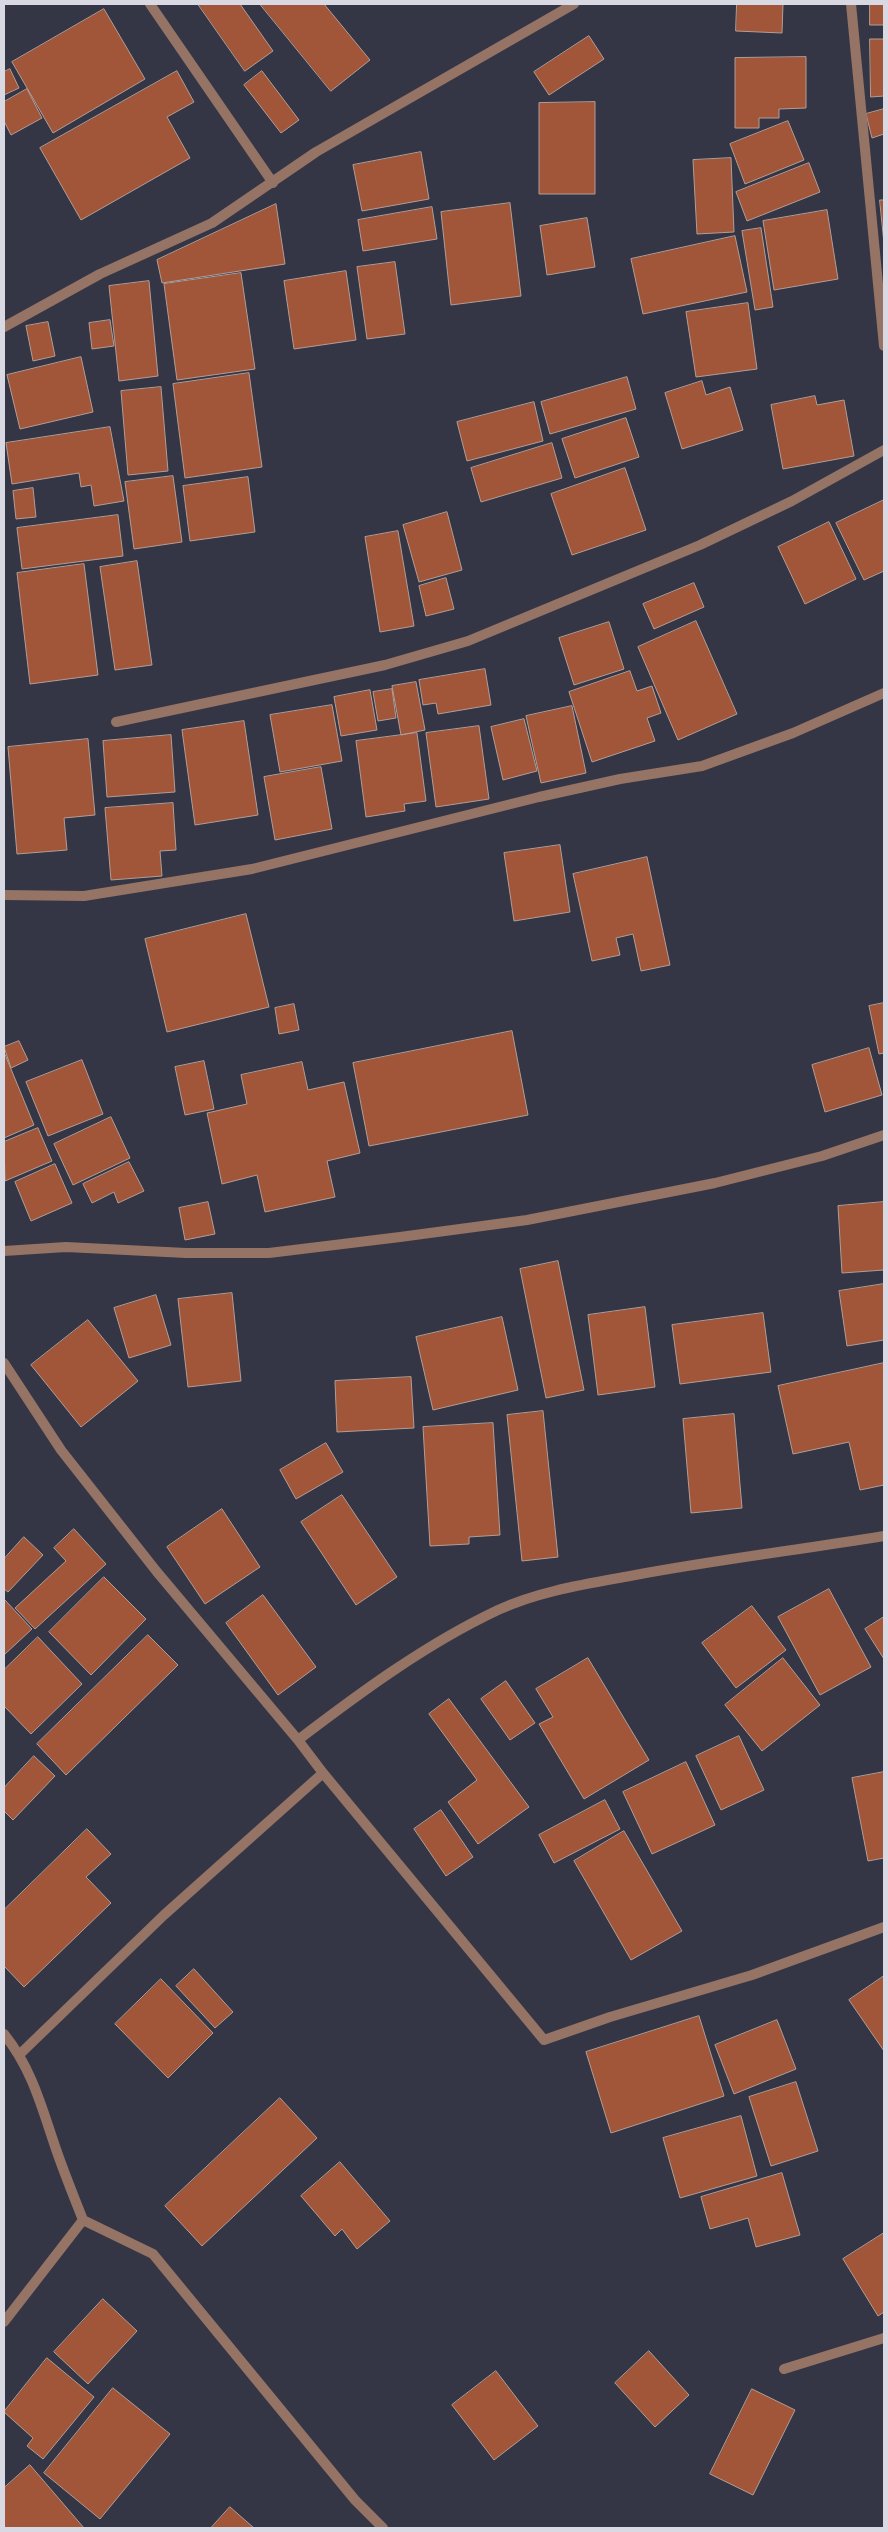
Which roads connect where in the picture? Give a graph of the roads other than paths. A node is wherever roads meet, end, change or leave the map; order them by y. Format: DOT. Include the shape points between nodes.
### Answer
graph roads {
  1 [pos="150,4"];
  2 [pos="574,4"];
  3 [pos="851,4"];
  4 [pos="273,183"];
  5 [pos="4,327"];
  6 [pos="884,346"];
  7 [pos="884,450"];
  8 [pos="884,693"];
  9 [pos="116,722"];
  10 [pos="4,895"];
  11 [pos="884,1135"];
  12 [pos="4,1251"];
  13 [pos="4,1362"];
  14 [pos="884,1536"];
  15 [pos="298,1740"];
  16 [pos="323,1773"];
  17 [pos="884,1927"];
  18 [pos="4,2034"];
  19 [pos="20,2054"];
  20 [pos="83,2220"];
  21 [pos="4,2322"];
  22 [pos="884,2338"];
  23 [pos="784,2369"];
  24 [pos="383,2528"];
  1 -- 4 [label="street"];
  2 -- 4 [label="street" via="316,152"];
  3 -- 6 [label="street"];
  4 -- 5 [label="street" via="212,223 100,274"];
  7 -- 9 [label="street" via="792,501 700,545 468,641 385,665"];
  8 -- 10 [label="street" via="793,733 702,766 620,779 539,797 252,869 84,896"];
  11 -- 12 [label="street" via="822,1156 715,1183 527,1220 400,1237 269,1253 66,1247"];
  13 -- 15 [label="street" via="61,1450 157,1572"];
  14 -- 15 [label="street" via="715,1560 539,1596 499,1610 450,1635 382,1678"];
  15 -- 16 [label="street"];
  16 -- 17 [label="street" via="544,2040 752,1975"];
  16 -- 19 [label="street" via="164,1915"];
  18 -- 19 [label="street"];
  19 -- 20 [label="street" via="43,2106 56,2152"];
  20 -- 21 [label="street"];
  20 -- 24 [label="street" via="153,2254 355,2500"];
  22 -- 23 [label="street"];
}
